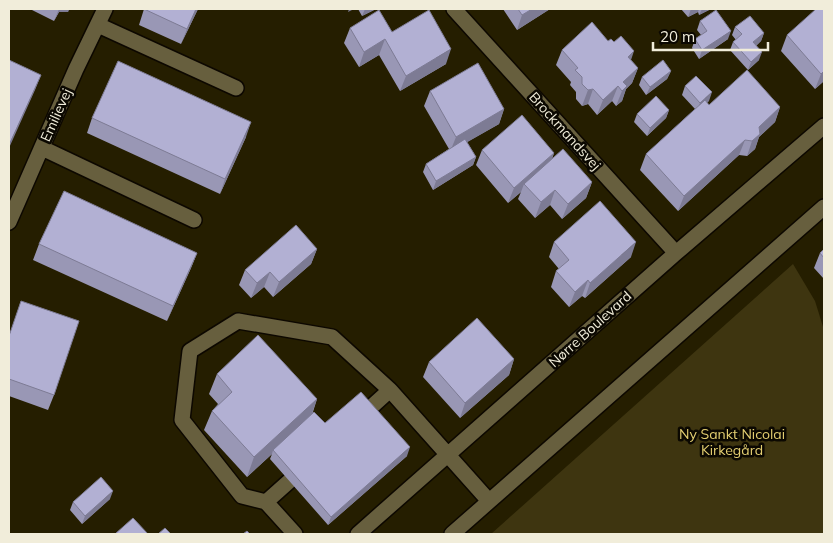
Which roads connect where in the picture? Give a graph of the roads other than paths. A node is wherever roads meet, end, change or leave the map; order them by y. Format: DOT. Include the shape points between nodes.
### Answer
graph roads {
  1 [pos="105,9"];
  2 [pos="454,9"];
  3 [pos="98,25"];
  4 [pos="236,88"];
  5 [pos="824,126"];
  6 [pos="42,148"];
  7 [pos="824,207"];
  8 [pos="194,220"];
  9 [pos="9,222"];
  10 [pos="676,252"];
  11 [pos="390,390"];
  12 [pos="346,430"];
  13 [pos="448,455"];
  14 [pos="317,456"];
  15 [pos="489,501"];
  16 [pos="266,502"];
  17 [pos="295,534"];
  18 [pos="358,534"];
  19 [pos="452,534"];
  1 -- 3 [label="street, Emilievej"];
  2 -- 10 [label="street, Brockmandsvej"];
  3 -- 4 [label="street"];
  3 -- 6 [label="street, Emilievej"];
  5 -- 10 [label="street, Nørre Boulevard"];
  6 -- 8 [label="street"];
  6 -- 9 [label="street, Emilievej"];
  7 -- 15 [label="street"];
  10 -- 13 [label="street, Nørre Boulevard"];
  11 -- 12 [label="street"];
  11 -- 13 [label="street"];
  11 -- 16 [label="street" via="332,337 238,321 190,352 182,420 242,496"];
  13 -- 15 [label="street"];
  13 -- 18 [label="street, Nørre Boulevard"];
  14 -- 16 [label="street"];
  15 -- 19 [label="street"];
  16 -- 17 [label="street"];
}
